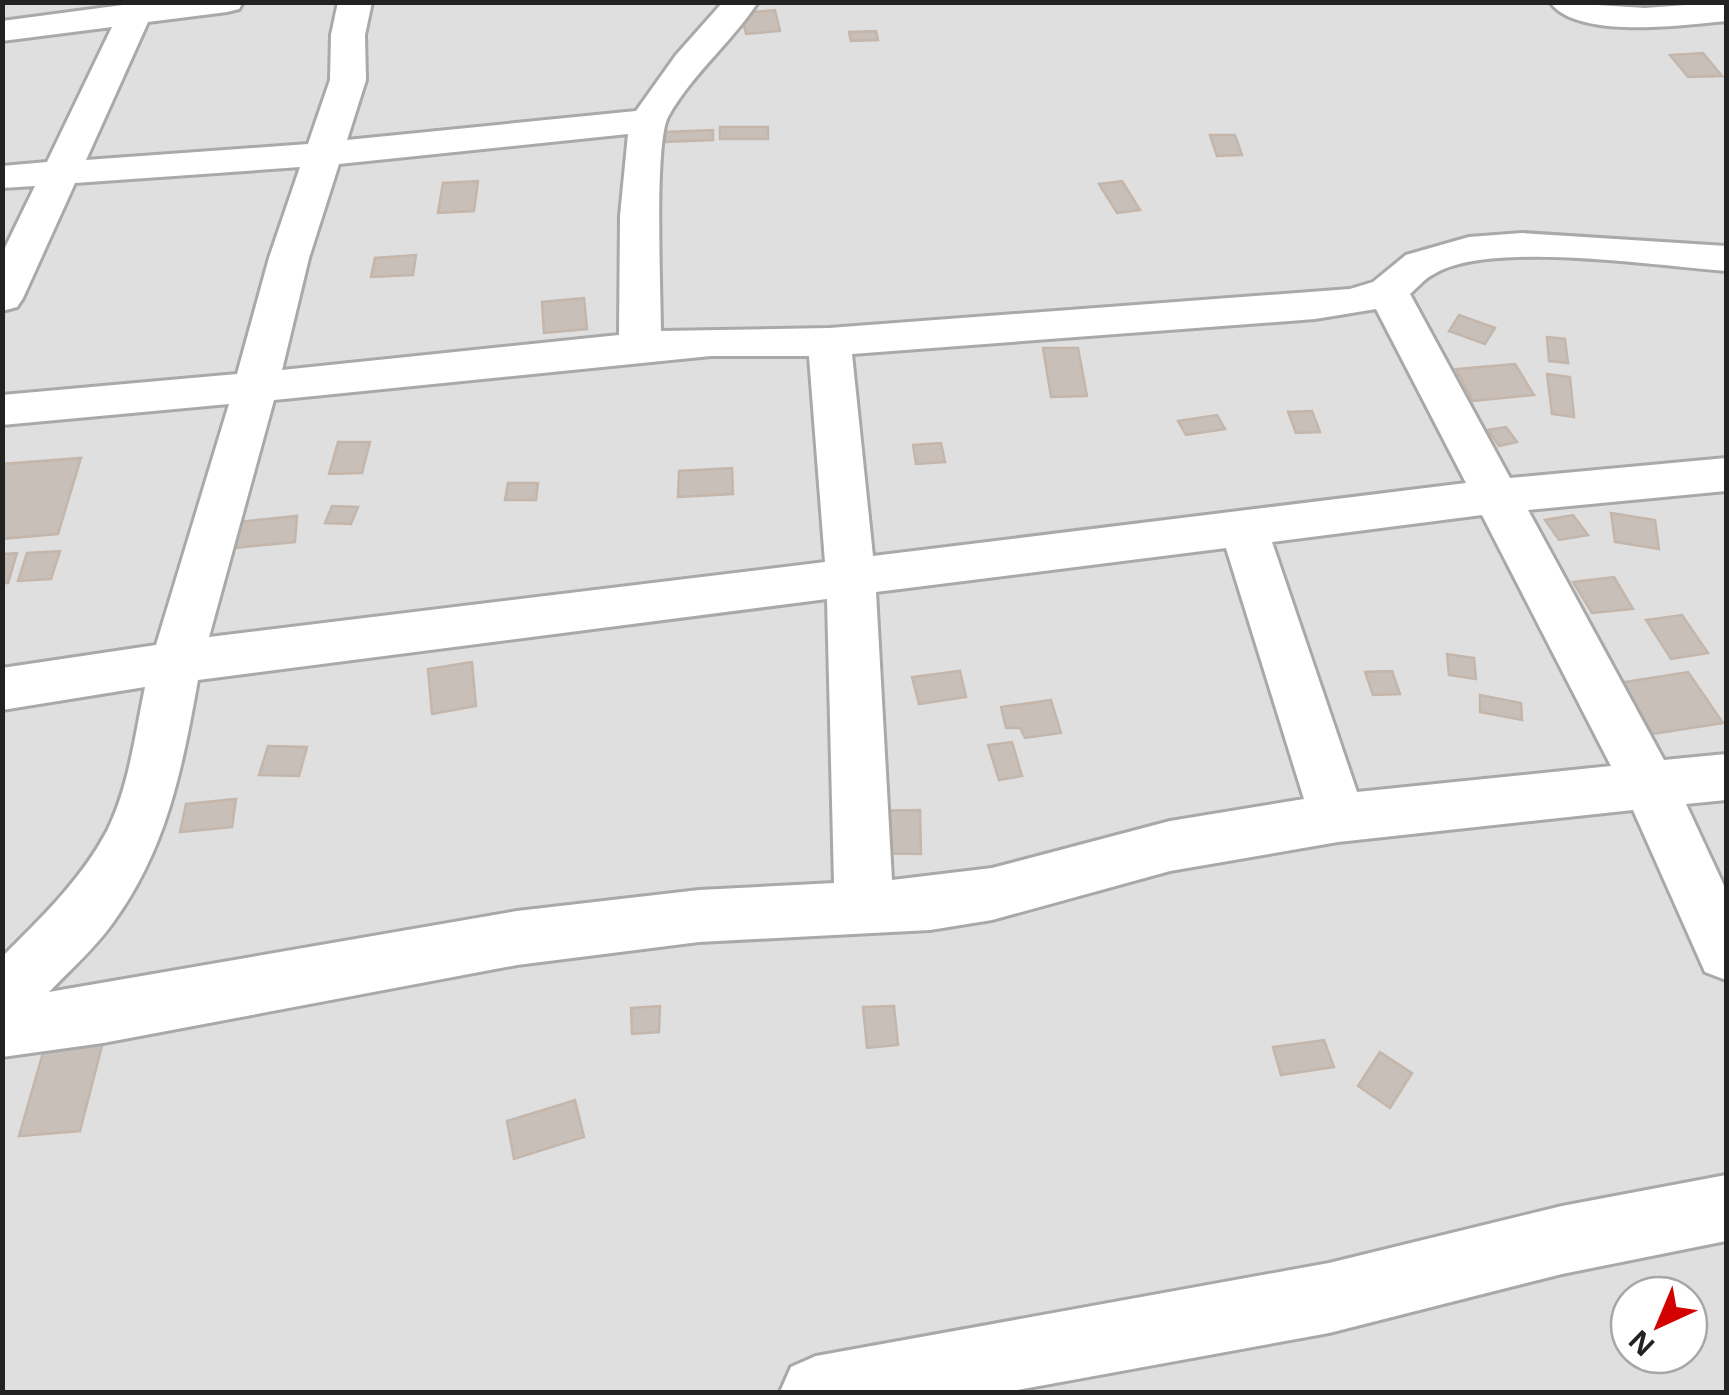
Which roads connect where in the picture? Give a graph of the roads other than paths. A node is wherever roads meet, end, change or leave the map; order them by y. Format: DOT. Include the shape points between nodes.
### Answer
graph roads {
  1 [pos="228,2"];
  2 [pos="355,2"];
  3 [pos="742,2"];
  4 [pos="1566,2"];
  5 [pos="1726,11"];
  6 [pos="135,14"];
  7 [pos="2,31"];
  8 [pos="647,121"];
  9 [pos="323,154"];
  10 [pos="60,174"];
  11 [pos="2,178"];
  12 [pos="1726,258"];
  13 [pos="1388,291"];
  14 [pos="2,298"];
  15 [pos="829,342"];
  16 [pos="640,347"];
  17 [pos="258,387"];
  18 [pos="2,410"];
  19 [pos="1726,474"];
  20 [pos="1494,496"];
  21 [pos="1244,528"];
  22 [pos="851,578"];
  23 [pos="176,662"];
  24 [pos="2,689"];
  25 [pos="1726,777"];
  26 [pos="1650,786"];
  27 [pos="1338,818"];
  28 [pos="864,908"];
  29 [pos="1726,953"];
  30 [pos="2,1000"];
  31 [pos="2,1028"];
  32 [pos="1726,1208"];
  33 [pos="816,1392"];
  1 -- 6 [label="street"];
  2 -- 9 [label="street" via="348,80"];
  3 -- 8 [label="street"];
  4 -- 5 [label="street" via="1620,20"];
  6 -- 7 [label="street"];
  6 -- 10 [label="street"];
  8 -- 9 [label="street"];
  8 -- 16 [label="street"];
  9 -- 10 [label="street"];
  9 -- 17 [label="street"];
  10 -- 11 [label="street"];
  10 -- 14 [label="street"];
  12 -- 13 [label="street" via="1522,245 1469,249 1420,264"];
  13 -- 15 [label="street" via="1316,306"];
  13 -- 20 [label="street"];
  15 -- 16 [label="street"];
  15 -- 22 [label="street"];
  16 -- 17 [label="street"];
  17 -- 18 [label="street"];
  17 -- 23 [label="street"];
  19 -- 20 [label="street"];
  20 -- 21 [label="street"];
  20 -- 26 [label="street"];
  21 -- 22 [label="street"];
  21 -- 27 [label="street"];
  22 -- 23 [label="street"];
  22 -- 28 [label="street"];
  23 -- 24 [label="street"];
  23 -- 30 [label="street" via="150,791 130,843 92,906"];
  25 -- 26 [label="street"];
  26 -- 27 [label="street"];
  26 -- 29 [label="street"];
  27 -- 28 [label="street" via="1170,846 992,894"];
  28 -- 31 [label="street" via="699,916 517,938"];
  32 -- 33 [label="street" via="1562,1240 1329,1298"];
}
